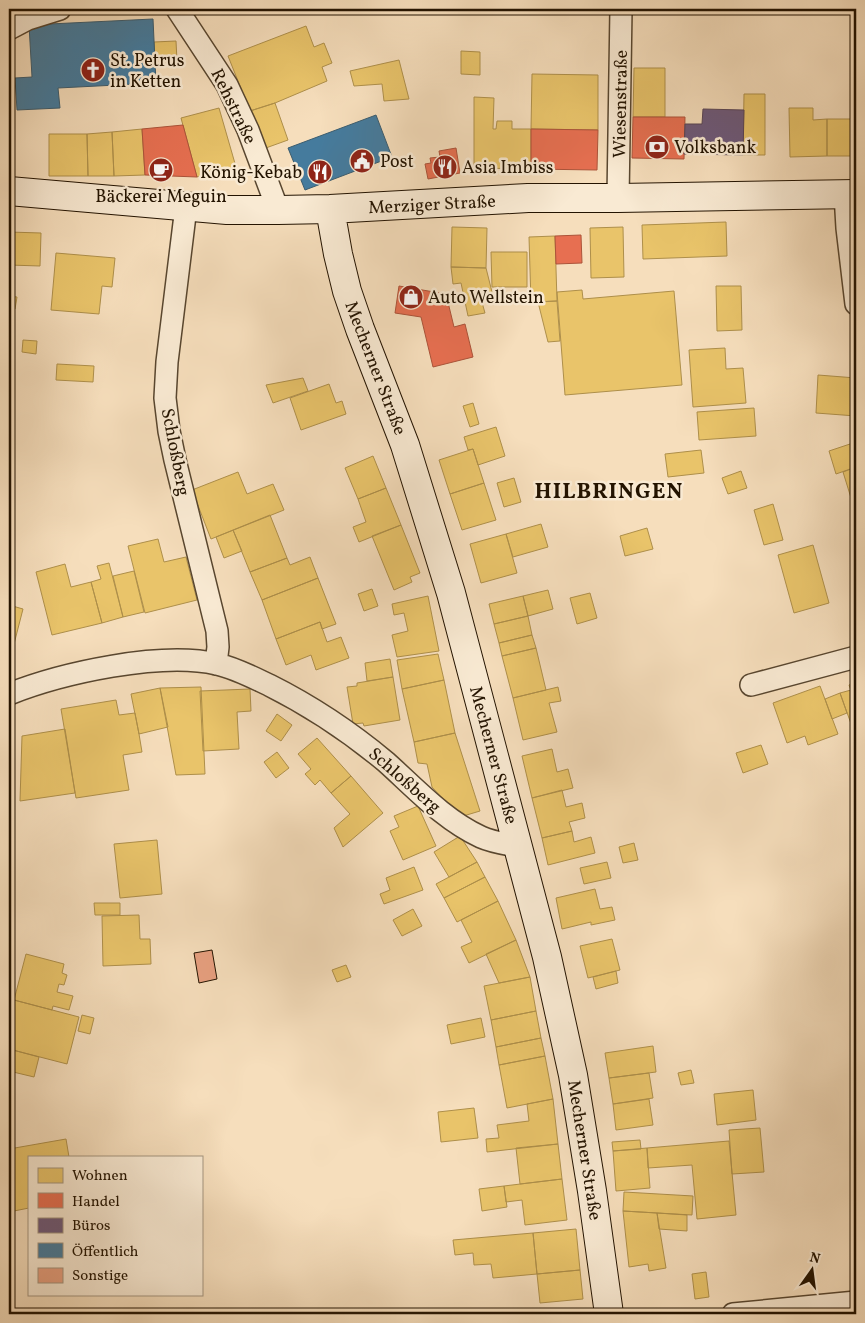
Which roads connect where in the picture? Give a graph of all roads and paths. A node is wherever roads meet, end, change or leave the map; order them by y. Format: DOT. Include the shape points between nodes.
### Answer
graph roads {
  1 [pos="60,9"];
  2 [pos="177,9"];
  3 [pos="621,9"];
  4 [pos="9,29"];
  5 [pos="9,191"];
  6 [pos="851,194"];
  7 [pos="618,198"];
  8 [pos="186,207"];
  9 [pos="330,209"];
  10 [pos="278,210"];
  11 [pos="856,304"];
  12 [pos="856,657"];
  13 [pos="216,664"];
  14 [pos="751,685"];
  15 [pos="9,694"];
  16 [pos="517,846"];
  17 [pos="856,1302"];
  18 [pos="609,1314"];
  19 [pos="733,1314"];
  1 -- 4 [label="street" via="28,18"];
  2 -- 10 [label="street, Rehstraße" via="227,85"];
  3 -- 7 [label="street, Wiesenstraße"];
  5 -- 8 [label="main road, Merziger Straße"];
  6 -- 7 [label="main road, Merziger Straße"];
  6 -- 11 [label="street" via="847,228"];
  7 -- 9 [label="main road, Merziger Straße" via="528,198"];
  8 -- 10 [label="main road, Merziger Straße"];
  8 -- 13 [label="street, Schloßberg" via="165,398 175,460 217,631"];
  9 -- 10 [label="main road, Merziger Straße"];
  9 -- 16 [label="main road, Mecherner Straße" via="347,291 405,445 451,593"];
  12 -- 14 [label="street"];
  13 -- 15 [label="street, Schloßberg" via="193,660 148,662 79,672"];
  13 -- 16 [label="street, Schloßberg" via="242,672 329,719 375,753 451,819 481,837"];
  16 -- 18 [label="main road, Mecherner Straße" via="547,957 573,1075"];
  17 -- 19 [label="street"];
}
